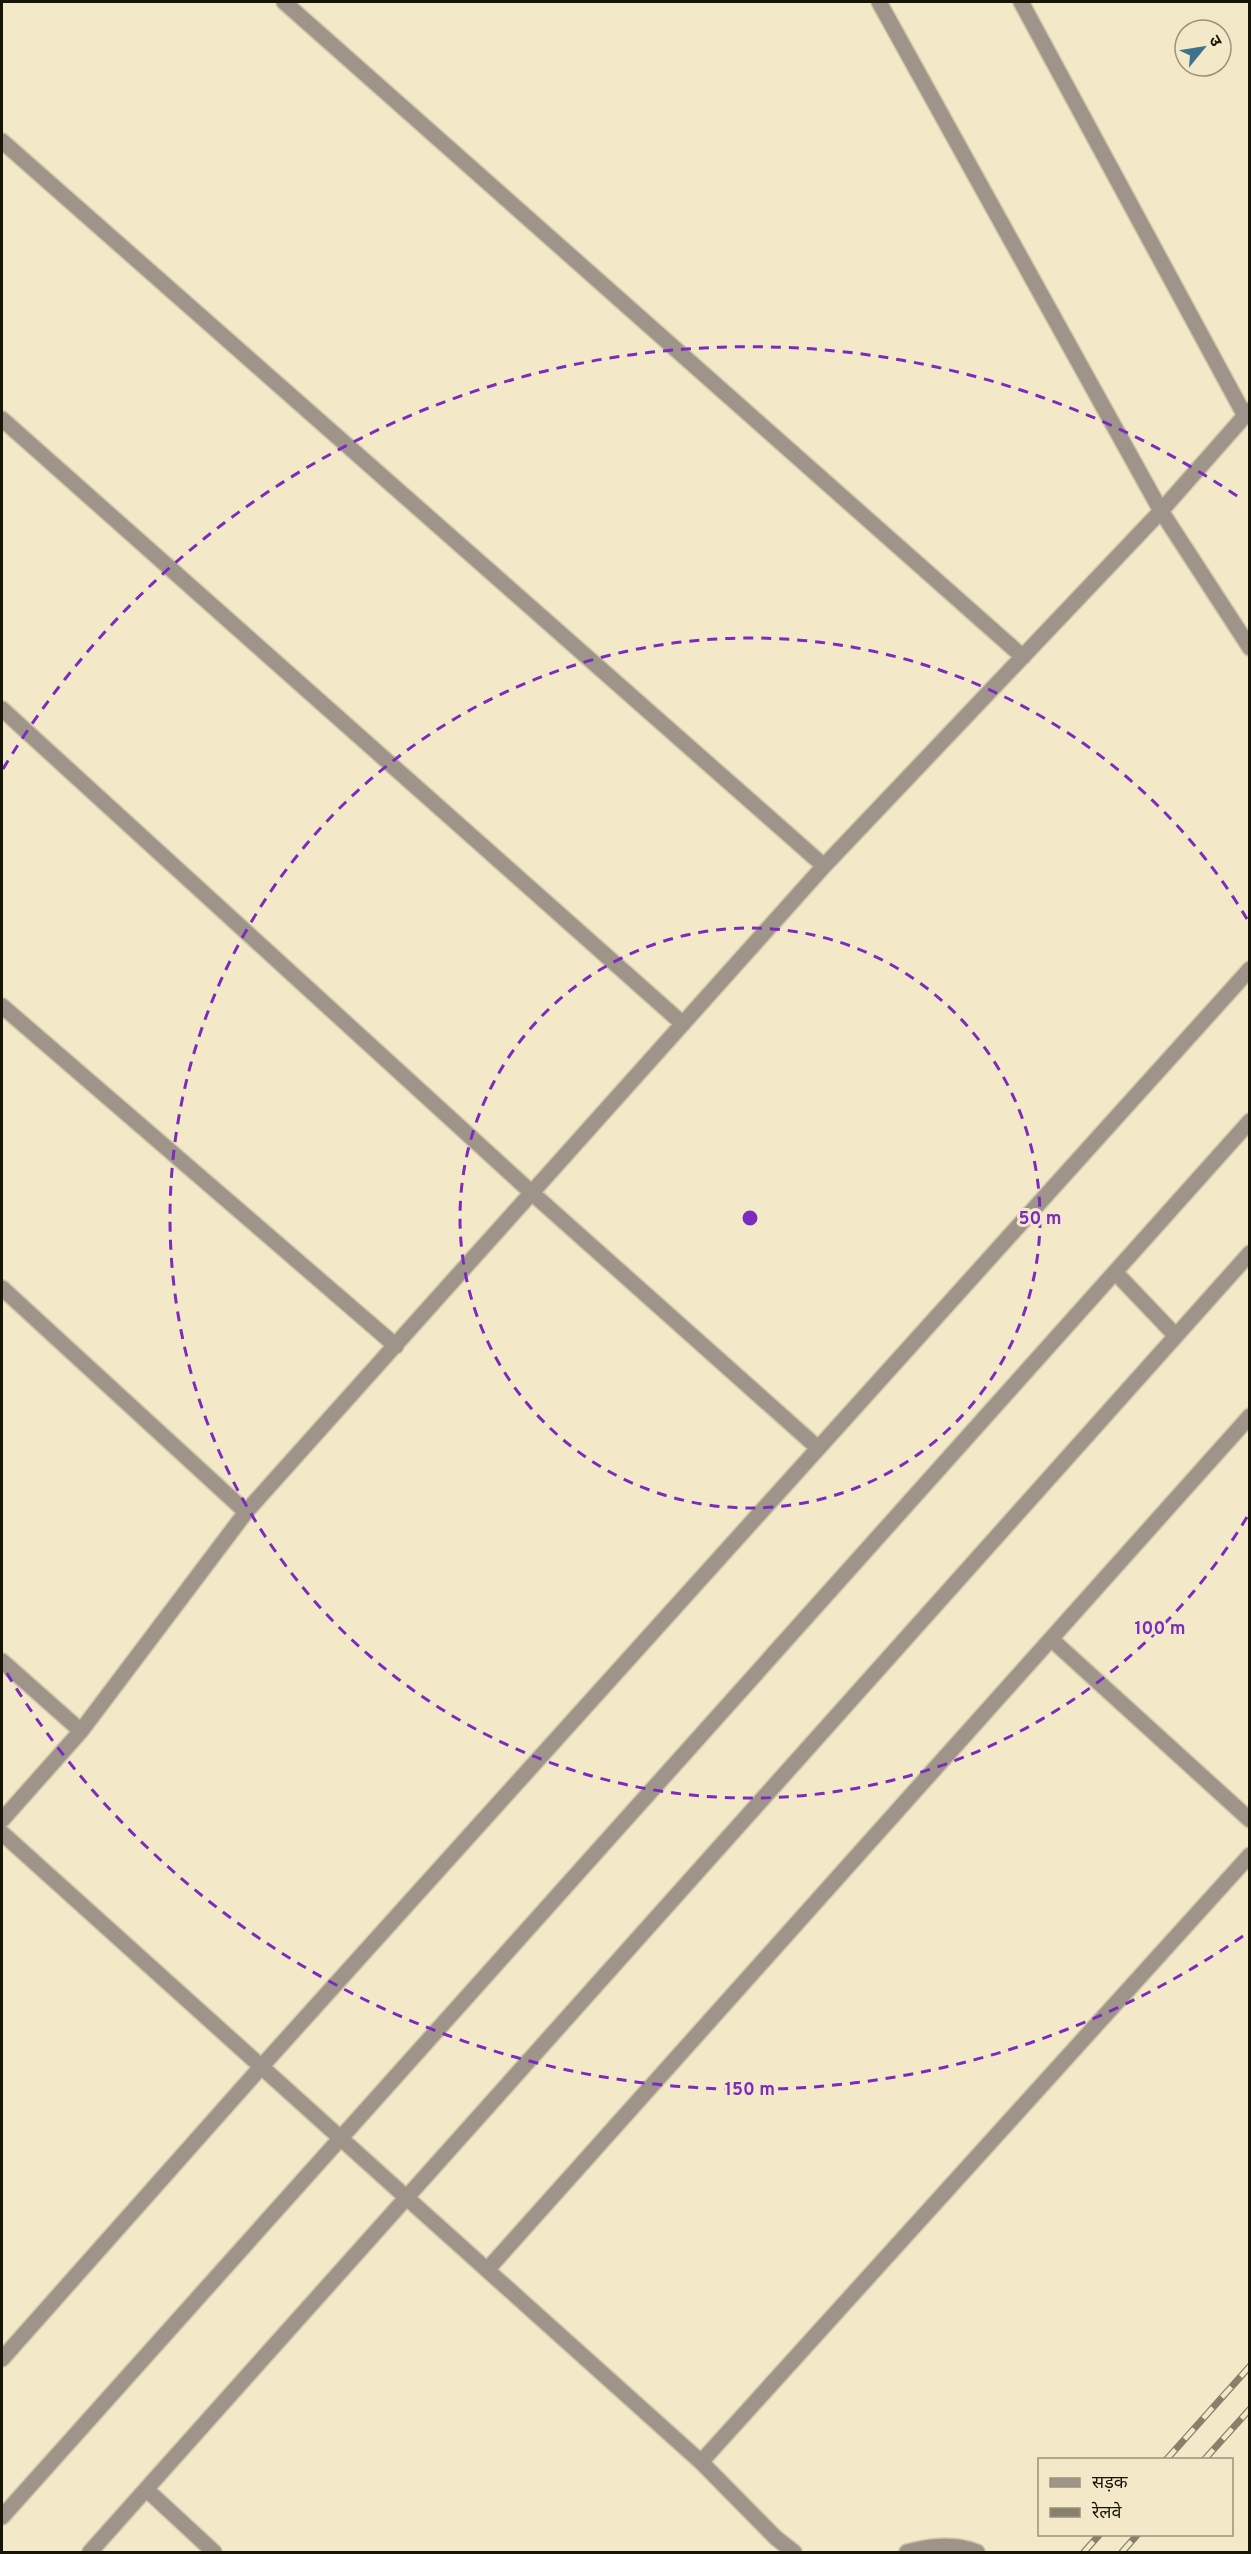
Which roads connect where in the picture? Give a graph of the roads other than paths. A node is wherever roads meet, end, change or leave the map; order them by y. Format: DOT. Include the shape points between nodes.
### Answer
graph roads {
  1 [pos="284,2"];
  2 [pos="879,2"];
  3 [pos="1021,2"];
  4 [pos="2,141"];
  5 [pos="1247,413"];
  6 [pos="2,419"];
  7 [pos="1161,511"];
  8 [pos="1250,648"];
  9 [pos="1023,657"];
  10 [pos="2,710"];
  11 [pos="824,866"];
  12 [pos="1250,969"];
  13 [pos="2,1006"];
  14 [pos="683,1024"];
  15 [pos="1250,1121"];
  16 [pos="532,1193"];
  17 [pos="1250,1253"];
  18 [pos="1115,1272"];
  19 [pos="2,1288"];
  20 [pos="1176,1336"];
  21 [pos="396,1346"];
  22 [pos="1250,1416"];
  23 [pos="818,1448"];
  24 [pos="246,1512"];
  25 [pos="1051,1638"];
  26 [pos="2,1661"];
  27 [pos="81,1731"];
  28 [pos="2,1820"];
  29 [pos="1250,1821"];
  30 [pos="2,1833"];
  31 [pos="1250,1856"];
  32 [pos="261,2067"];
  33 [pos="340,2138"];
  34 [pos="407,2198"];
  35 [pos="487,2270"];
  36 [pos="2,2359"];
  37 [pos="701,2462"];
  38 [pos="147,2490"];
  39 [pos="2,2517"];
  40 [pos="90,2553"];
  41 [pos="214,2553"];
  42 [pos="794,2553"];
  43 [pos="907,2553"];
  44 [pos="977,2553"];
  1 -- 9 [label="street"];
  2 -- 7 [label="street"];
  3 -- 5 [label="street"];
  4 -- 11 [label="street"];
  5 -- 7 [label="street"];
  6 -- 14 [label="street"];
  7 -- 8 [label="street"];
  7 -- 9 [label="street"];
  9 -- 11 [label="street"];
  10 -- 16 [label="street"];
  11 -- 14 [label="street"];
  12 -- 23 [label="street"];
  13 -- 21 [label="street"];
  14 -- 16 [label="street"];
  15 -- 18 [label="street"];
  16 -- 21 [label="street"];
  16 -- 23 [label="street"];
  17 -- 20 [label="street"];
  18 -- 20 [label="street"];
  18 -- 33 [label="street"];
  19 -- 24 [label="street"];
  20 -- 34 [label="street"];
  21 -- 24 [label="street"];
  22 -- 25 [label="street"];
  23 -- 32 [label="street"];
  24 -- 27 [label="street"];
  25 -- 29 [label="street"];
  25 -- 35 [label="street"];
  26 -- 27 [label="street"];
  27 -- 28 [label="street"];
  30 -- 32 [label="street"];
  31 -- 37 [label="street"];
  32 -- 33 [label="street"];
  32 -- 36 [label="street"];
  33 -- 34 [label="street"];
  33 -- 39 [label="street"];
  34 -- 35 [label="street"];
  34 -- 38 [label="street"];
  35 -- 37 [label="street"];
  37 -- 42 [label="street"];
  38 -- 40 [label="street"];
  38 -- 41 [label="street"];
  43 -- 44 [label="street" via="934,2546 965,2547"];
}
